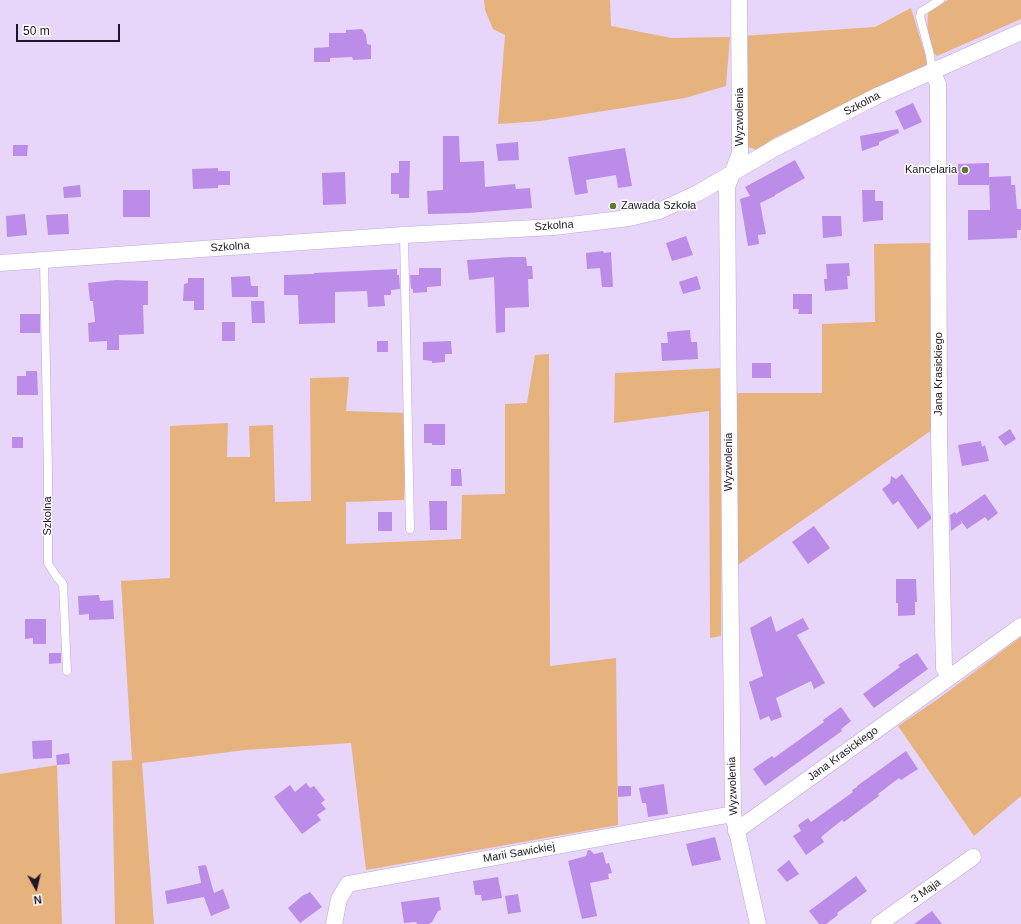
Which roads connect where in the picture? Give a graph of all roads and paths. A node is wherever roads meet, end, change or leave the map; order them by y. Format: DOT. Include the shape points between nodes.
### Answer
graph roads {
  1 [pos="739,0"];
  2 [pos="940,0"];
  3 [pos="1021,32"];
  4 [pos="932,71"];
  5 [pos="733,172"];
  6 [pos="404,235"];
  7 [pos="44,260"];
  8 [pos="0,263"];
  9 [pos="410,529"];
  10 [pos="1021,626"];
  11 [pos="67,671"];
  12 [pos="950,676"];
  13 [pos="733,814"];
  14 [pos="736,831"];
  15 [pos="973,857"];
  16 [pos="334,924"];
  17 [pos="758,924"];
  18 [pos="879,924"];
  1 -- 5 [label="street, Wyzwolenia" via="740,153"];
  2 -- 4 [label="lane" via="921,12 920,17"];
  3 -- 4 [label="street, Szkolna"];
  4 -- 5 [label="street, Szkolna" via="845,112"];
  4 -- 12 [label="street, Jana Krasickiego" via="938,84 939,429 944,668"];
  5 -- 6 [label="street, Szkolna" via="659,211 629,218 554,226"];
  5 -- 13 [label="street, Wyzwolenia" via="727,187"];
  6 -- 7 [label="street, Szkolna"];
  6 -- 9 [label="lane"];
  7 -- 8 [label="street, Szkolna"];
  7 -- 11 [label="lane, Szkolna" via="48,563 63,584"];
  10 -- 12 [label="street, Jana Krasickiego"];
  12 -- 14 [label="street, Jana Krasickiego"];
  13 -- 14 [label="street, Wyzwolenia"];
  13 -- 16 [label="street, Marii Sawickiej" via="348,884 339,899"];
  14 -- 17 [label="street, Wyzwolenia"];
  15 -- 18 [label="street, 3 Maja"];
}
